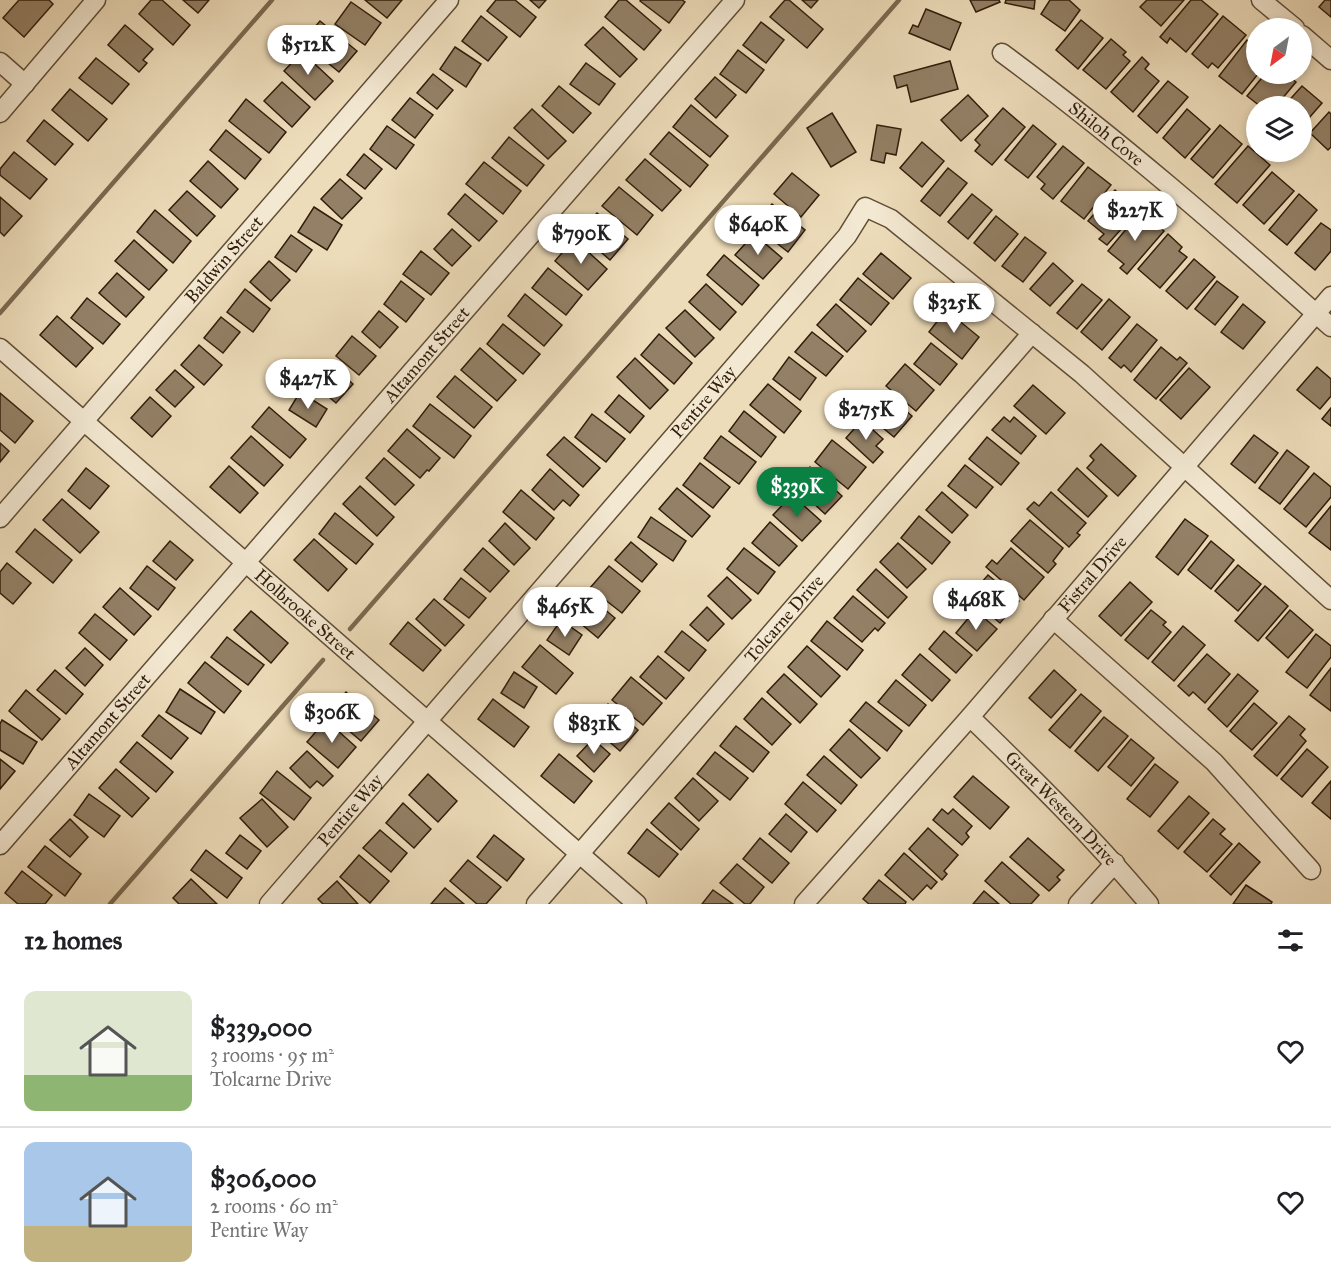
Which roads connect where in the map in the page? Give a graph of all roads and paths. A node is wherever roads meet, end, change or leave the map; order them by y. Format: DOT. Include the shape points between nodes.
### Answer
graph roads {
  1 [pos="96,0"];
  2 [pos="449,0"];
  3 [pos="735,0"];
  4 [pos="1261,0"];
  5 [pos="1282,18"];
  6 [pos="1312,44"];
  7 [pos="1002,53"];
  8 [pos="1331,60"];
  9 [pos="0,62"];
  10 [pos="25,84"];
  11 [pos="0,113"];
  12 [pos="1331,296"];
  13 [pos="1316,313"];
  14 [pos="1331,327"];
  15 [pos="1032,333"];
  16 [pos="0,348"];
  17 [pos="84,421"];
  18 [pos="1184,466"];
  19 [pos="0,518"];
  20 [pos="246,562"];
  21 [pos="1331,600"];
  22 [pos="1053,619"];
  23 [pos="970,717"];
  24 [pos="428,722"];
  25 [pos="0,845"];
  26 [pos="580,854"];
  27 [pos="1115,863"];
  28 [pos="1311,870"];
  29 [pos="269,904"];
  30 [pos="536,904"];
  31 [pos="637,904"];
  32 [pos="804,904"];
  33 [pos="1078,904"];
  34 [pos="1149,904"];
  1 -- 10 [label="street"];
  2 -- 17 [label="street, Baldwin Street"];
  3 -- 20 [label="street, Altamont Street"];
  4 -- 5 [label="street"];
  6 -- 8 [label="street"];
  7 -- 13 [label="street, Shiloh Cove" via="1157,174"];
  9 -- 10 [label="street"];
  10 -- 11 [label="street"];
  12 -- 13 [label="street, Fistral Drive"];
  13 -- 14 [label="street, Shiloh Cove"];
  13 -- 18 [label="street, Fistral Drive"];
  15 -- 18 [label="street, Pentire Way"];
  15 -- 24 [label="street, Pentire Way" via="891,219 866,207 848,236"];
  15 -- 26 [label="street, Tolcarne Drive"];
  16 -- 17 [label="street, Holbrooke Street"];
  17 -- 19 [label="street, Baldwin Street"];
  17 -- 20 [label="street, Holbrooke Street"];
  18 -- 21 [label="street, Pentire Way"];
  18 -- 22 [label="street, Fistral Drive"];
  20 -- 24 [label="street, Holbrooke Street"];
  20 -- 25 [label="street, Altamont Street"];
  22 -- 23 [label="street, Fistral Drive"];
  22 -- 28 [label="street" via="1214,762"];
  23 -- 27 [label="street, Great Western Drive"];
  23 -- 32 [label="street, Fistral Drive"];
  24 -- 26 [label="street, Holbrooke Street"];
  24 -- 29 [label="street, Pentire Way"];
  26 -- 30 [label="street, Tolcarne Drive"];
  26 -- 31 [label="street, Holbrooke Street"];
  27 -- 33 [label="street"];
  27 -- 34 [label="street, Great Western Drive"];
}
